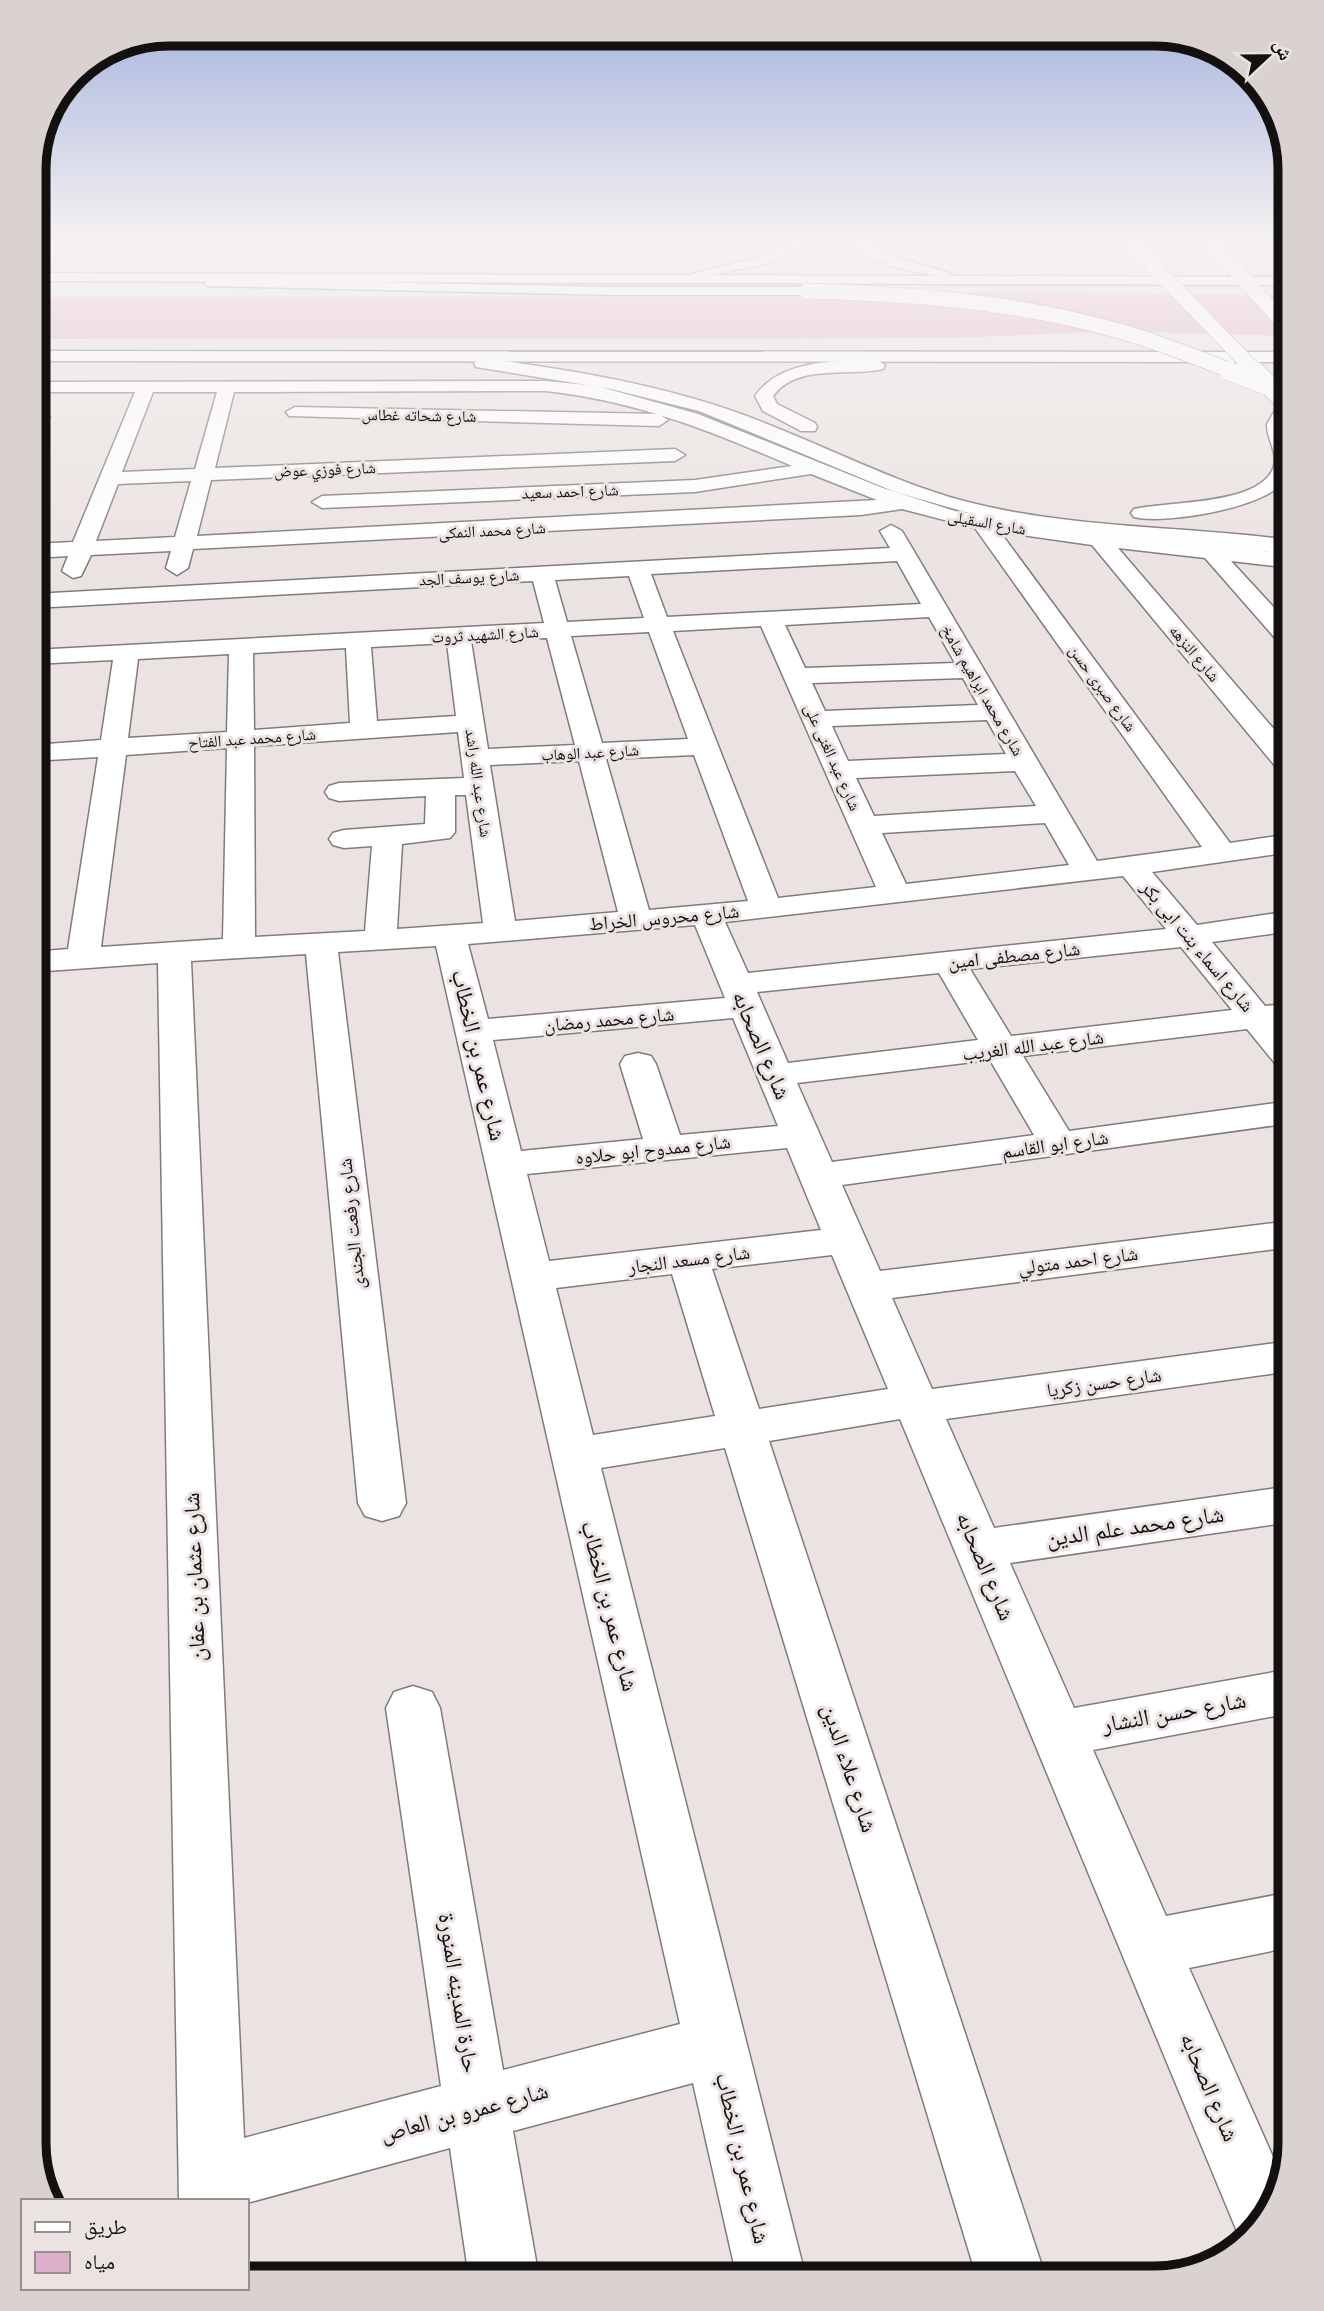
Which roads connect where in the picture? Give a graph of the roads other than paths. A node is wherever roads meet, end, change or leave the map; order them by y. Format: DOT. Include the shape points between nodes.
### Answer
graph roads {
  1 [pos="1168,348"];
  2 [pos="1231,348"];
  3 [pos="46,356"];
  4 [pos="1278,357"];
  5 [pos="1029,360"];
  6 [pos="482,363"];
  7 [pos="1278,363"];
  8 [pos="46,365"];
  9 [pos="133,365"];
  10 [pos="877,365"];
  11 [pos="1266,385"];
  12 [pos="46,387"];
  13 [pos="138,387"];
  14 [pos="228,387"];
  15 [pos="347,387"];
  16 [pos="1278,396"];
  17 [pos="274,412"];
  18 [pos="341,414"];
  19 [pos="449,417"];
  20 [pos="530,418"];
  21 [pos="822,432"];
  22 [pos="688,439"];
  23 [pos="538,451"];
  24 [pos="792,456"];
  25 [pos="453,464"];
  26 [pos="723,464"];
  27 [pos="816,467"];
  28 [pos="329,469"];
  29 [pos="203,474"];
  30 [pos="1278,477"];
  31 [pos="110,478"];
  32 [pos="948,482"];
  33 [pos="547,492"];
  34 [pos="322,502"];
  35 [pos="889,505"];
  36 [pos="983,524"];
  37 [pos="486,530"];
  38 [pos="314,538"];
  39 [pos="1099,540"];
  40 [pos="184,544"];
  41 [pos="1278,545"];
  42 [pos="82,549"];
  43 [pos="46,550"];
  44 [pos="1211,552"];
  45 [pos="904,554"];
  46 [pos="1278,560"];
  47 [pos="637,568"];
  48 [pos="542,573"];
  49 [pos="494,576"];
  50 [pos="822,591"];
  51 [pos="170,594"];
  52 [pos="937,610"];
  53 [pos="46,612"];
  54 [pos="277,616"];
  55 [pos="835,616"];
  56 [pos="771,619"];
  57 [pos="46,622"];
  58 [pos="46,625"];
  59 [pos="659,625"];
  60 [pos="1278,627"];
  61 [pos="558,630"];
  62 [pos="457,635"];
  63 [pos="358,640"];
  64 [pos="240,647"];
  65 [pos="127,652"];
  66 [pos="971,670"];
  67 [pos="865,674"];
  68 [pos="796,676"];
  69 [pos="996,712"];
  70 [pos="816,719"];
  71 [pos="470,723"];
  72 [pos="240,739"];
  73 [pos="368,739"];
  74 [pos="1278,740"];
  75 [pos="705,746"];
  76 [pos="114,748"];
  77 [pos="46,752"];
  78 [pos="591,752"];
  79 [pos="1024,762"];
  80 [pos="838,770"];
  81 [pos="477,772"];
  82 [pos="441,787"];
  83 [pos="339,792"];
  84 [pos="1055,814"];
  85 [pos="863,825"];
  86 [pos="388,837"];
  87 [pos="344,839"];
  88 [pos="1278,844"];
  89 [pos="1222,853"];
  90 [pos="1131,866"];
  91 [pos="1088,872"];
  92 [pos="895,894"];
  93 [pos="766,907"];
  94 [pos="706,914"];
  95 [pos="636,920"];
  96 [pos="1278,922"];
  97 [pos="499,931"];
  98 [pos="450,935"];
  99 [pos="1189,936"];
  100 [pos="380,940"];
  101 [pos="320,944"];
  102 [pos="239,949"];
  103 [pos="174,953"];
  104 [pos="83,958"];
  105 [pos="46,961"];
  106 [pos="949,962"];
  107 [pos="741,995"];
  108 [pos="1274,1016"];
  109 [pos="473,1031"];
  110 [pos="1001,1049"];
  111 [pos="638,1064"];
  112 [pos="775,1075"];
  113 [pos="1278,1114"];
  114 [pos="1058,1143"];
  115 [pos="665,1148"];
  116 [pos="809,1155"];
  117 [pos="505,1164"];
  118 [pos="1278,1236"];
  119 [pos="846,1240"];
  120 [pos="688,1259"];
  121 [pos="531,1277"];
  122 [pos="866,1287"];
  123 [pos="1278,1358"];
  124 [pos="916,1404"];
  125 [pos="742,1428"];
  126 [pos="574,1455"];
  127 [pos="382,1503"];
  128 [pos="1278,1506"];
  129 [pos="978,1549"];
  130 [pos="1278,1693"];
  131 [pos="413,1708"];
  132 [pos="1058,1734"];
  133 [pos="1278,1922"];
  134 [pos="1150,1948"];
  135 [pos="716,2046"];
  136 [pos="477,2109"];
  137 [pos="213,2190"];
  138 [pos="1261,2206"];
  139 [pos="502,2265"];
  140 [pos="769,2266"];
  141 [pos="1008,2266"];
  1 -- 11 [label="main road, bridge"];
  2 -- 11 [label="main road, bridge"];
  3 -- 5 [label="main road"];
  4 -- 5 [label="main road"];
  5 -- 7 [label="main road"];
  5 -- 10 [label="main road"];
  6 -- 9 [label="main road"];
  6 -- 10 [label="main road"];
  6 -- 41 [label="main road" via="590,380 703,407 909,490 992,514 1060,525"];
  8 -- 9 [label="main road"];
  9 -- 13 [label="main road"];
  10 -- 21 [label="main road" via="808,372 786,378 766,391 765,402 775,412"];
  11 -- 16 [label="main road, bridge"];
  12 -- 13 [label="main road, شارع السقيلى"];
  13 -- 14 [label="main road, شارع السقيلى"];
  13 -- 31 [label="main road" via="134,414"];
  14 -- 15 [label="main road, شارع السقيلى"];
  14 -- 29 [label="main road"];
  15 -- 18 [label="main road"];
  15 -- 22 [label="main road, شارع السقيلى" via="592,389 648,401"];
  17 -- 18 [label="main road, شارع شحاته غطاس"];
  18 -- 19 [label="main road, شارع شحاته غطاس"];
  18 -- 28 [label="main road"];
  19 -- 20 [label="main road, شارع شحاته غطاس"];
  19 -- 25 [label="main road"];
  20 -- 22 [label="main road, شارع شحاته غطاس"];
  20 -- 23 [label="main road"];
  22 -- 23 [label="main road, شارع فوزي عوض"];
  22 -- 24 [label="main road, شارع السقيلى" via="750,439"];
  23 -- 25 [label="main road, شارع فوزي عوض"];
  23 -- 33 [label="main road"];
  24 -- 26 [label="main road"];
  24 -- 27 [label="main road, شارع السقيلى"];
  25 -- 28 [label="main road, شارع فوزي عوض"];
  27 -- 33 [label="main road, شارع احمد سعيد" via="717,484"];
  27 -- 35 [label="main road, شارع السقيلى"];
  28 -- 29 [label="main road, شارع فوزي عوض"];
  28 -- 34 [label="main road"];
  29 -- 31 [label="main road, شارع فوزي عوض"];
  29 -- 40 [label="main road"];
  30 -- 32 [label="main road" via="1264,488 1222,503 1160,513 1084,511 1013,501"];
  31 -- 42 [label="main road"];
  33 -- 34 [label="main road, شارع احمد سعيد"];
  34 -- 38 [label="main road"];
  35 -- 36 [label="main road, شارع السقيلى"];
  35 -- 37 [label="main road, شارع محمد النمكى"];
  35 -- 45 [label="main road, شارع محمد ابراهيم شامخ"];
  36 -- 39 [label="main road, شارع السقيلى"];
  36 -- 89 [label="main road, شارع صبرى حسن"];
  37 -- 38 [label="main road, شارع محمد النمكى"];
  37 -- 49 [label="main road"];
  38 -- 40 [label="main road, شارع محمد النمكى"];
  39 -- 44 [label="main road, شارع السقيلى"];
  39 -- 74 [label="main road, شارع النزهه"];
  40 -- 42 [label="main road, شارع محمد النمكى"];
  40 -- 51 [label="main road"];
  42 -- 43 [label="main road, شارع محمد النمكى"];
  42 -- 53 [label="main road"];
  44 -- 46 [label="main road, شارع السقيلى"];
  44 -- 60 [label="main road"];
  45 -- 47 [label="main road, شارع يوسف الجد"];
  45 -- 52 [label="main road, شارع محمد ابراهيم شامخ"];
  47 -- 48 [label="main road, شارع يوسف الجد"];
  47 -- 59 [label="main road"];
  48 -- 49 [label="main road, شارع يوسف الجد"];
  48 -- 61 [label="main road"];
  49 -- 54 [label="main road, شارع يوسف الجد"];
  50 -- 55 [label="main road"];
  51 -- 54 [label="main road, شارع يوسف الجد"];
  51 -- 57 [label="main road, شارع يوسف الجد"];
  52 -- 55 [label="main road, شارع الشهيد ثروت"];
  52 -- 66 [label="main road, شارع محمد ابراهيم شامخ"];
  54 -- 63 [label="main road, شارع الشهيد ثروت"];
  54 -- 64 [label="main road, شارع الشهيد ثروت"];
  55 -- 56 [label="main road, شارع الشهيد ثروت"];
  55 -- 67 [label="main road"];
  56 -- 59 [label="main road, شارع الشهيد ثروت"];
  56 -- 68 [label="main road, شارع عبد الغنى على"];
  58 -- 65 [label="main road, شارع الشهيد ثروت"];
  59 -- 61 [label="main road, شارع الشهيد ثروت"];
  59 -- 75 [label="main road"];
  61 -- 62 [label="main road, شارع الشهيد ثروت"];
  61 -- 78 [label="main road"];
  62 -- 63 [label="main road, شارع الشهيد ثروت"];
  62 -- 71 [label="main road, شارع عبد الله راشد"];
  63 -- 73 [label="main road"];
  64 -- 65 [label="main road, شارع الشهيد ثروت"];
  64 -- 72 [label="main road"];
  65 -- 76 [label="main road"];
  66 -- 67 [label="main road"];
  66 -- 69 [label="main road, شارع محمد ابراهيم شامخ"];
  67 -- 68 [label="main road"];
  68 -- 70 [label="main road, شارع عبد الغنى على"];
  69 -- 70 [label="main road"];
  69 -- 79 [label="main road, شارع محمد ابراهيم شامخ"];
  70 -- 80 [label="main road, شارع عبد الغنى على"];
  71 -- 73 [label="main road, شارع محمد عبد الفتاح"];
  71 -- 81 [label="main road, شارع عبد الله راشد"];
  72 -- 73 [label="main road, شارع محمد عبد الفتاح"];
  72 -- 76 [label="main road, شارع محمد عبد الفتاح"];
  72 -- 102 [label="main road"];
  75 -- 78 [label="main road, شارع عبد الوهاب"];
  75 -- 93 [label="main road"];
  76 -- 77 [label="main road, شارع محمد عبد الفتاح"];
  76 -- 104 [label="main road"];
  78 -- 81 [label="main road, شارع عبد الوهاب"];
  78 -- 95 [label="main road"];
  79 -- 80 [label="main road"];
  79 -- 84 [label="main road, شارع محمد ابراهيم شامخ"];
  80 -- 85 [label="main road, شارع عبد الغنى على"];
  81 -- 82 [label="main road, شارع عبد الوهاب"];
  81 -- 97 [label="main road, شارع عبد الله راشد"];
  82 -- 83 [label="main road, شارع عبد الوهاب"];
  82 -- 86 [label="main road" via="441,831"];
  84 -- 85 [label="main road"];
  84 -- 91 [label="main road, شارع محمد ابراهيم شامخ"];
  85 -- 92 [label="main road, شارع عبد الغنى على"];
  86 -- 87 [label="main road"];
  86 -- 100 [label="main road"];
  88 -- 89 [label="main road, شارع محروس الخراط"];
  89 -- 90 [label="main road, شارع محروس الخراط"];
  90 -- 91 [label="main road, شارع محروس الخراط"];
  90 -- 99 [label="main road, شارع اسماء بنت ابى بكر"];
  91 -- 92 [label="main road, شارع محروس الخراط"];
  92 -- 93 [label="main road, شارع محروس الخراط"];
  93 -- 94 [label="main road, شارع محروس الخراط"];
  94 -- 95 [label="main road, شارع محروس الخراط"];
  94 -- 107 [label="main road, شارع الصحابه"];
  95 -- 97 [label="main road, شارع محروس الخراط"];
  96 -- 99 [label="main road, شارع مصطفى امين"];
  97 -- 98 [label="main road, شارع محروس الخراط"];
  98 -- 100 [label="main road, شارع محروس الخراط"];
  98 -- 109 [label="main road, شارع عمر بن الخطاب"];
  99 -- 106 [label="main road, شارع مصطفى امين"];
  99 -- 108 [label="main road, شارع اسماء بنت ابى بكر"];
  100 -- 101 [label="main road, شارع محروس الخراط"];
  101 -- 102 [label="main road, شارع محروس الخراط"];
  101 -- 127 [label="main road, شارع رفعت الجندى"];
  102 -- 103 [label="main road, شارع محروس الخراط"];
  103 -- 104 [label="main road, شارع محروس الخراط"];
  103 -- 137 [label="main road, شارع عثمان بن عفان"];
  104 -- 105 [label="main road, شارع محروس الخراط"];
  106 -- 107 [label="main road, شارع مصطفى امين"];
  106 -- 110 [label="main road"];
  107 -- 109 [label="main road, شارع محمد رمضان"];
  107 -- 112 [label="main road, شارع الصحابه"];
  108 -- 110 [label="main road, شارع عبد الله الغريب"];
  109 -- 117 [label="main road, شارع عمر بن الخطاب"];
  110 -- 112 [label="main road, شارع عبد الله الغريب"];
  110 -- 114 [label="main road"];
  111 -- 115 [label="main road"];
  112 -- 116 [label="main road, شارع الصحابه"];
  113 -- 114 [label="main road, شارع ابو القاسم"];
  114 -- 116 [label="main road, شارع ابو القاسم"];
  115 -- 116 [label="main road, شارع ممدوح ابو حلاوه"];
  115 -- 117 [label="main road, شارع ممدوح ابو حلاوه"];
  116 -- 119 [label="main road, شارع الصحابه"];
  117 -- 121 [label="main road, شارع عمر بن الخطاب"];
  118 -- 122 [label="main road, شارع احمد متولي"];
  119 -- 120 [label="main road, شارع مسعد النجار"];
  119 -- 122 [label="main road, شارع الصحابه"];
  120 -- 121 [label="main road, شارع مسعد النجار"];
  120 -- 125 [label="main road, شارع علاء الدين"];
  121 -- 126 [label="main road, شارع عمر بن الخطاب"];
  122 -- 124 [label="main road, شارع الصحابه"];
  123 -- 124 [label="main road, شارع حسن زكريا"];
  124 -- 125 [label="main road, شارع حسن زكريا"];
  124 -- 129 [label="main road, شارع الصحابه"];
  125 -- 126 [label="main road, شارع حسن زكريا"];
  125 -- 141 [label="main road, شارع علاء الدين"];
  126 -- 135 [label="main road, شارع عمر بن الخطاب"];
  128 -- 129 [label="main road, شارع محمد علم الدين"];
  129 -- 132 [label="main road, شارع الصحابه"];
  130 -- 132 [label="main road, شارع حسن النشار"];
  131 -- 136 [label="main road, حارة المدينه المنورة"];
  132 -- 134 [label="main road, شارع الصحابه"];
  133 -- 134 [label="main road"];
  134 -- 138 [label="main road, شارع الصحابه"];
  135 -- 136 [label="main road, شارع عمرو بن العاص"];
  135 -- 140 [label="main road, شارع عمر بن الخطاب"];
  136 -- 137 [label="main road, شارع عمرو بن العاص"];
  136 -- 139 [label="main road, حارة المدينه المنورة"];
}
